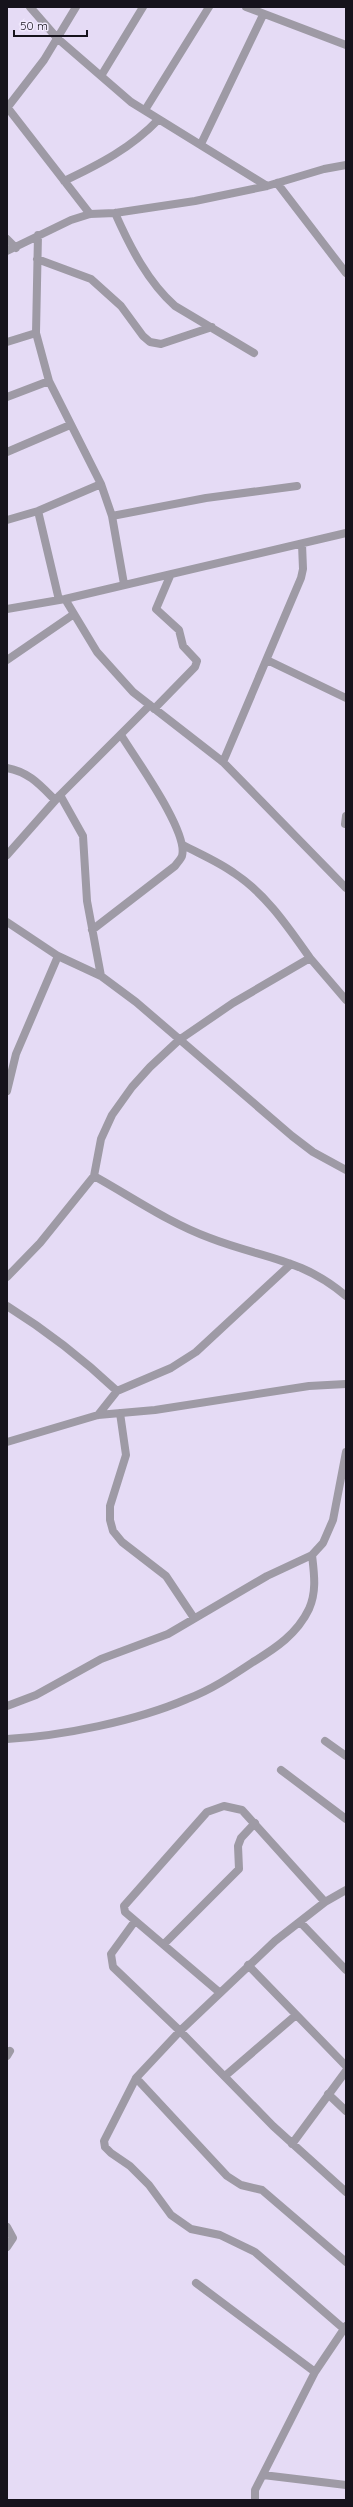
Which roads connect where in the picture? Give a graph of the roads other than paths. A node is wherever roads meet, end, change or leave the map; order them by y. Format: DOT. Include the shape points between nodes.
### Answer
graph roads {
  1 [pos="30,7"];
  2 [pos="76,7"];
  3 [pos="143,7"];
  4 [pos="209,7"];
  5 [pos="246,7"];
  6 [pos="263,15"];
  7 [pos="57,38"];
  8 [pos="346,45"];
  9 [pos="101,76"];
  10 [pos="7,108"];
  11 [pos="145,110"];
  12 [pos="158,120"];
  13 [pos="201,144"];
  14 [pos="346,165"];
  15 [pos="64,181"];
  16 [pos="277,183"];
  17 [pos="267,186"];
  18 [pos="115,213"];
  19 [pos="90,214"];
  20 [pos="38,235"];
  21 [pos="7,239"];
  22 [pos="16,248"];
  23 [pos="7,251"];
  24 [pos="37,259"];
  25 [pos="346,273"];
  26 [pos="212,327"];
  27 [pos="36,333"];
  28 [pos="7,342"];
  29 [pos="254,353"];
  30 [pos="49,381"];
  31 [pos="7,397"];
  32 [pos="70,425"];
  33 [pos="7,452"];
  34 [pos="102,484"];
  35 [pos="297,486"];
  36 [pos="38,511"];
  37 [pos="112,516"];
  38 [pos="7,520"];
  39 [pos="346,533"];
  40 [pos="302,544"];
  41 [pos="170,576"];
  42 [pos="124,584"];
  43 [pos="62,600"];
  44 [pos="7,609"];
  45 [pos="74,614"];
  46 [pos="7,660"];
  47 [pos="267,660"];
  48 [pos="346,698"];
  49 [pos="152,707"];
  50 [pos="121,735"];
  51 [pos="223,762"];
  52 [pos="7,768"];
  53 [pos="57,798"];
  54 [pos="183,845"];
  55 [pos="7,855"];
  56 [pos="346,888"];
  57 [pos="7,922"];
  58 [pos="92,930"];
  59 [pos="58,956"];
  60 [pos="310,958"];
  61 [pos="101,976"];
  62 [pos="346,1000"];
  63 [pos="179,1040"];
  64 [pos="7,1091"];
  65 [pos="346,1170"];
  66 [pos="94,1176"];
  67 [pos="291,1264"];
  68 [pos="7,1277"];
  69 [pos="345,1291"];
  70 [pos="7,1306"];
  71 [pos="346,1384"];
  72 [pos="117,1391"];
  73 [pos="120,1413"];
  74 [pos="98,1415"];
  75 [pos="7,1442"];
  76 [pos="346,1452"];
  77 [pos="312,1555"];
  78 [pos="194,1618"];
  79 [pos="7,1706"];
  80 [pos="7,1739"];
  81 [pos="325,1741"];
  82 [pos="346,1756"];
  83 [pos="281,1770"];
  84 [pos="346,1819"];
  85 [pos="256,1823"];
  86 [pos="346,1890"];
  87 [pos="325,1902"];
  88 [pos="135,1921"];
  89 [pos="300,1922"];
  90 [pos="164,1944"];
  91 [pos="248,1964"];
  92 [pos="346,1970"];
  93 [pos="219,1992"];
  94 [pos="296,2015"];
  95 [pos="180,2031"];
  96 [pos="346,2066"];
  97 [pos="346,2071"];
  98 [pos="225,2076"];
  99 [pos="136,2078"];
  100 [pos="328,2094"];
  101 [pos="346,2111"];
  102 [pos="292,2144"];
  103 [pos="346,2192"];
  104 [pos="7,2227"];
  105 [pos="7,2247"];
  106 [pos="346,2262"];
  107 [pos="196,2283"];
  108 [pos="345,2328"];
  109 [pos="315,2372"];
  110 [pos="263,2475"];
  111 [pos="346,2485"];
  112 [pos="255,2500"];
  1 -- 7 [label="street"];
  2 -- 7 [label="street"];
  3 -- 9 [label="street"];
  4 -- 11 [label="street"];
  5 -- 6 [label="street"];
  6 -- 8 [label="street"];
  6 -- 13 [label="street"];
  7 -- 9 [label="street"];
  7 -- 10 [label="street"];
  9 -- 11 [label="street" via="131,102"];
  10 -- 15 [label="street"];
  11 -- 12 [label="street"];
  12 -- 13 [label="street"];
  12 -- 15 [label="street" via="130,146 112,158"];
  13 -- 17 [label="street"];
  14 -- 16 [label="street"];
  15 -- 19 [label="street"];
  16 -- 17 [label="street"];
  16 -- 25 [label="street"];
  17 -- 18 [label="street" via="195,201"];
  18 -- 19 [label="street"];
  18 -- 26 [label="street" via="132,250 158,289 176,306"];
  19 -- 20 [label="street"];
  20 -- 22 [label="street"];
  20 -- 24 [label="street"];
  21 -- 22 [label="street"];
  22 -- 23 [label="street"];
  24 -- 26 [label="street" via="98,284 121,306 150,342 161,344"];
  24 -- 27 [label="street"];
  26 -- 29 [label="street"];
  27 -- 28 [label="street"];
  27 -- 30 [label="street"];
  30 -- 31 [label="street"];
  30 -- 32 [label="street"];
  32 -- 33 [label="street"];
  32 -- 34 [label="street"];
  34 -- 36 [label="street"];
  34 -- 37 [label="street"];
  35 -- 37 [label="street" via="206,498"];
  36 -- 38 [label="street"];
  36 -- 43 [label="street"];
  37 -- 42 [label="street"];
  39 -- 40 [label="street"];
  40 -- 41 [label="street"];
  40 -- 47 [label="street" via="301,578"];
  41 -- 42 [label="street"];
  41 -- 49 [label="street" via="156,609 179,630 182,646 197,661 195,667"];
  42 -- 43 [label="street"];
  43 -- 44 [label="street"];
  43 -- 45 [label="street"];
  45 -- 46 [label="street"];
  45 -- 49 [label="street" via="103,660 133,692"];
  47 -- 48 [label="street"];
  47 -- 51 [label="street"];
  49 -- 50 [label="street"];
  49 -- 51 [label="street"];
  50 -- 53 [label="street"];
  50 -- 54 [label="street" via="174,820"];
  51 -- 56 [label="street"];
  52 -- 53 [label="street" via="23,772"];
  53 -- 55 [label="street"];
  53 -- 58 [label="street" via="83,836 87,901"];
  54 -- 58 [label="street" via="182,857 175,866"];
  54 -- 60 [label="street" via="246,881 283,919"];
  57 -- 59 [label="street"];
  58 -- 61 [label="street"];
  59 -- 61 [label="street"];
  59 -- 64 [label="street" via="16,1054"];
  60 -- 62 [label="street"];
  60 -- 63 [label="street" via="233,1003"];
  61 -- 63 [label="street" via="136,1002"];
  63 -- 65 [label="street" via="292,1136 313,1152"];
  63 -- 66 [label="street" via="132,1086 112,1116 101,1139"];
  66 -- 67 [label="street" via="190,1230"];
  66 -- 68 [label="street" via="40,1243"];
  67 -- 69 [label="street" via="320,1275"];
  67 -- 72 [label="street" via="196,1352 171,1368"];
  70 -- 72 [label="street" via="47,1331"];
  71 -- 73 [label="street" via="310,1386"];
  72 -- 74 [label="street"];
  73 -- 74 [label="street"];
  73 -- 78 [label="street" via="126,1455 110,1506 113,1531 122,1542 166,1576"];
  74 -- 75 [label="street"];
  76 -- 77 [label="street" via="333,1520 323,1543"];
  77 -- 78 [label="street" via="267,1576"];
  77 -- 80 [label="street" via="315,1582 313,1593 309,1608 295,1631 266,1654 223,1682 186,1700 101,1725 55,1735"];
  78 -- 79 [label="street" via="168,1634 84,1666 36,1695"];
  81 -- 82 [label="street"];
  83 -- 84 [label="street"];
  85 -- 87 [label="street"];
  85 -- 88 [label="street" via="242,1810 234,1807 224,1806 207,1812 126,1900 125,1912"];
  85 -- 90 [label="street" via="241,1838 238,1846 238,1869"];
  86 -- 87 [label="street"];
  87 -- 89 [label="street"];
  88 -- 90 [label="street"];
  88 -- 95 [label="street" via="111,1954 113,1967"];
  89 -- 91 [label="street"];
  89 -- 92 [label="street"];
  90 -- 93 [label="street"];
  91 -- 93 [label="street"];
  91 -- 94 [label="street"];
  93 -- 95 [label="street"];
  94 -- 96 [label="street"];
  94 -- 98 [label="street"];
  95 -- 98 [label="street"];
  95 -- 99 [label="street"];
  97 -- 100 [label="street"];
  98 -- 102 [label="street"];
  99 -- 106 [label="street" via="227,2176 241,2184 262,2190"];
  99 -- 108 [label="street" via="106,2134 106,2146 149,2185 170,2215 191,2229 220,2235 255,2252"];
  100 -- 101 [label="street"];
  100 -- 102 [label="street"];
  102 -- 103 [label="street"];
  104 -- 105 [label="street" via="13,2238"];
  107 -- 109 [label="street"];
  108 -- 109 [label="street"];
  109 -- 110 [label="street"];
  110 -- 111 [label="street"];
  110 -- 112 [label="street" via="255,2490"];
}
